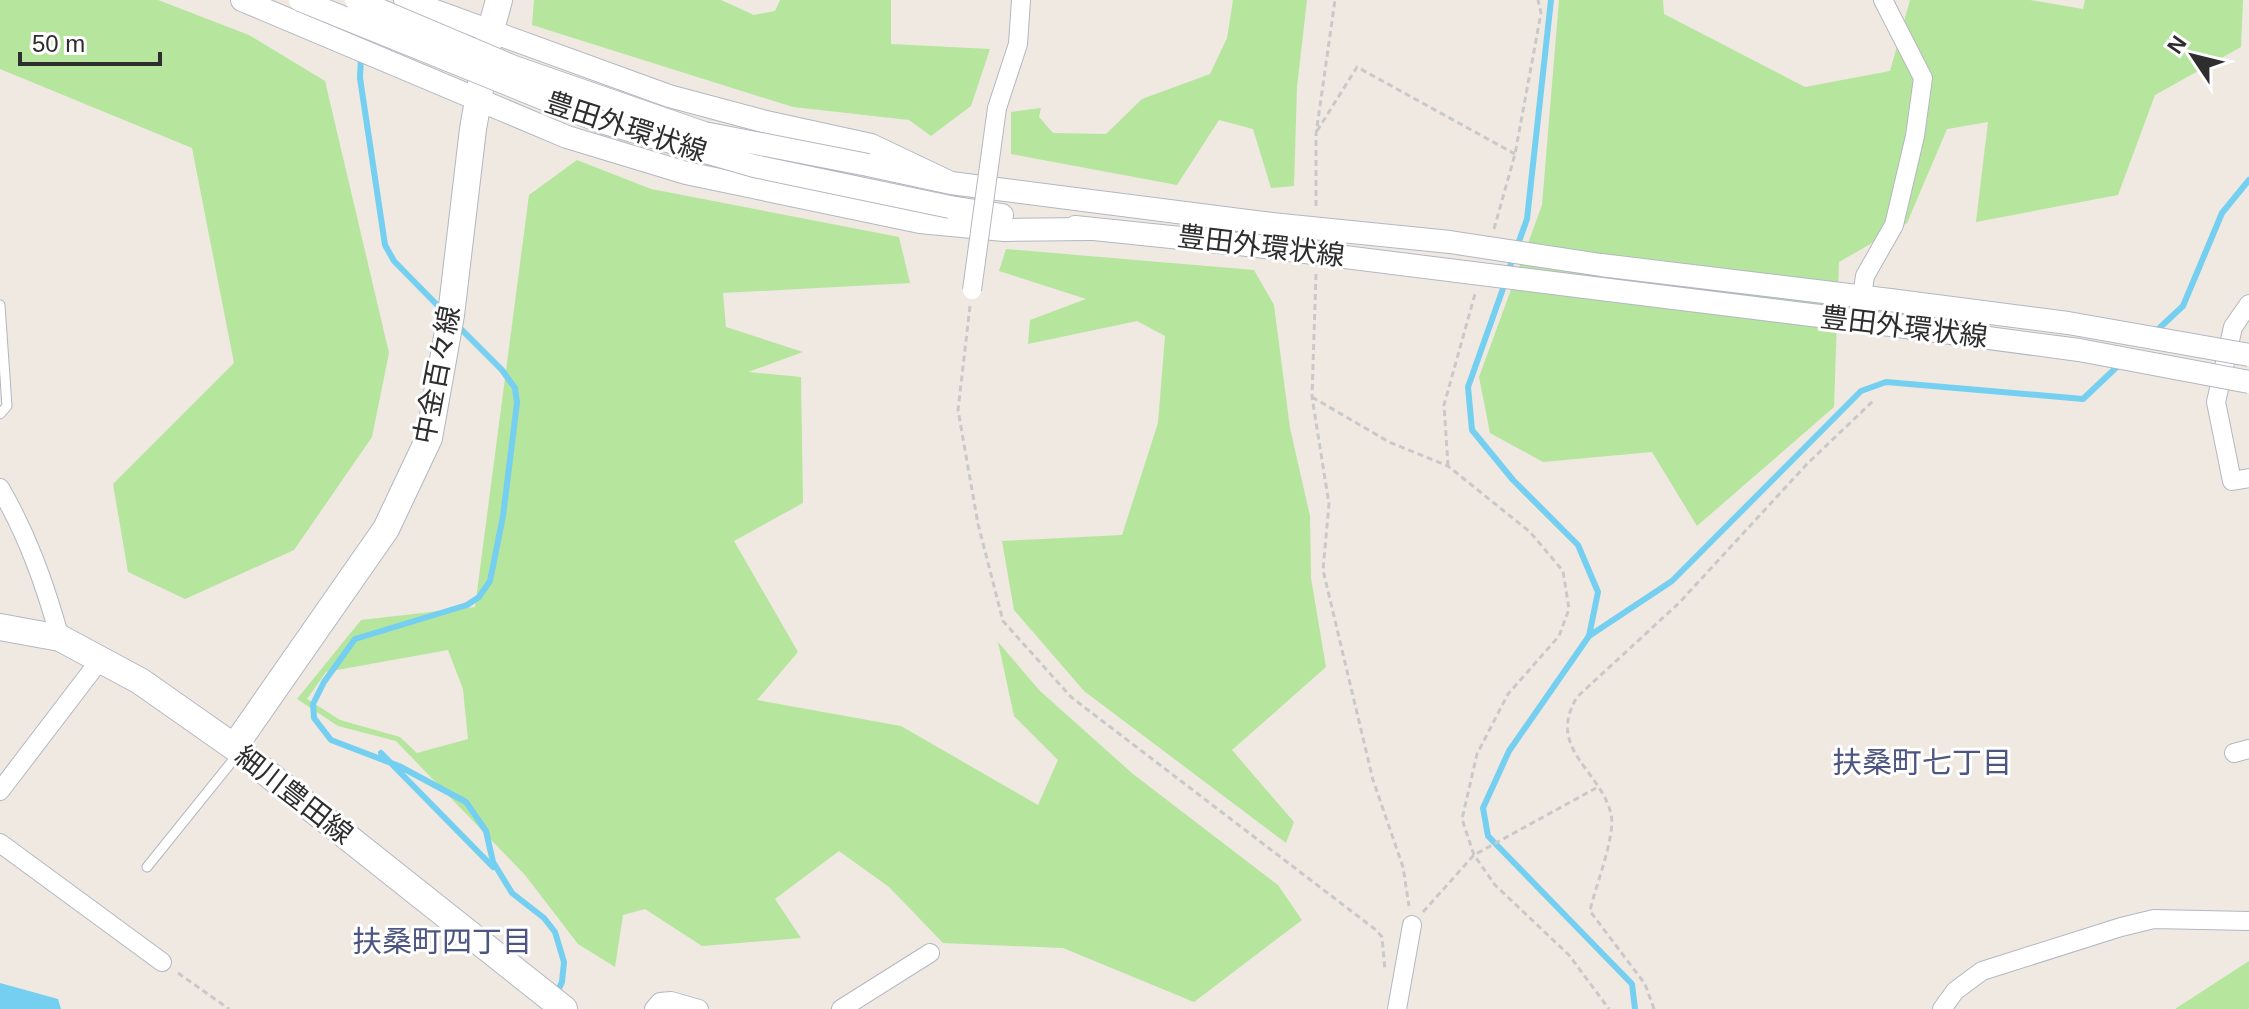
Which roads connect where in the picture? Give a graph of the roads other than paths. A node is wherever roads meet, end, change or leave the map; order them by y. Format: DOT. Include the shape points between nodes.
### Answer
graph roads {
  1 [pos="242,0"];
  2 [pos="300,0"];
  3 [pos="356,0"];
  4 [pos="405,0"];
  5 [pos="499,0"];
  6 [pos="1021,0"];
  7 [pos="1883,0"];
  8 [pos="490,33"];
  9 [pos="479,103"];
  10 [pos="951,183"];
  11 [pos="1089,229"];
  12 [pos="972,290"];
  13 [pos="1862,296"];
  14 [pos="2249,304"];
  15 [pos="0,305"];
  16 [pos="2249,355"];
  17 [pos="2249,382"];
  18 [pos="0,414"];
  19 [pos="2249,478"];
  20 [pos="0,488"];
  21 [pos="0,627"];
  22 [pos="60,638"];
  23 [pos="100,660"];
  24 [pos="237,750"];
  25 [pos="0,791"];
  26 [pos="0,843"];
  27 [pos="147,867"];
  28 [pos="2249,921"];
  29 [pos="1412,925"];
  30 [pos="930,953"];
  31 [pos="162,962"];
  32 [pos="555,1002"];
  33 [pos="654,1009"];
  34 [pos="699,1009"];
  35 [pos="841,1009"];
  36 [pos="1397,1009"];
  37 [pos="1942,1009"];
  1 -- 9 [label="street"];
  2 -- 11 [label="street, 豊田外環状線, bridge" via="601,122 754,166 950,207"];
  3 -- 10 [label="street, 豊田外環状線, bridge" via="514,67 704,133"];
  4 -- 8 [label="street"];
  5 -- 8 [label="main road, 中金百々線"];
  6 -- 12 [label="street, bridge" via="1018,44 997,108"];
  7 -- 13 [label="street" via="1923,78 1894,225 1865,276"];
  8 -- 9 [label="main road, 中金百々線"];
  8 -- 10 [label="street" via="669,96 871,145"];
  9 -- 11 [label="street" via="671,169 822,204 1004,230"];
  9 -- 24 [label="main road, 中金百々線" via="429,438 386,529"];
  10 -- 13 [label="street, 豊田外環状線, bridge"];
  11 -- 17 [label="street, 豊田外環状線, bridge" via="1868,322 2079,350"];
  13 -- 16 [label="street, 豊田外環状線, bridge" via="2068,323"];
  14 -- 19 [label="street" via="2233,327 2216,402 2232,481"];
  15 -- 18 [label="lane" via="7,406"];
  20 -- 22 [label="street" via="40,570"];
  21 -- 22 [label="main road, 細川豊田線"];
  22 -- 23 [label="main road, 細川豊田線"];
  23 -- 24 [label="main road, 細川豊田線" via="140,681"];
  23 -- 25 [label="street"];
  24 -- 27 [label="lane"];
  24 -- 32 [label="main road, 細川豊田線"];
  26 -- 31 [label="street"];
  28 -- 37 [label="street" via="2154,919 2121,927 1982,971 1955,991"];
  29 -- 36 [label="street"];
  30 -- 35 [label="street"];
  33 -- 34 [label="street" via="671,1001"];
}
